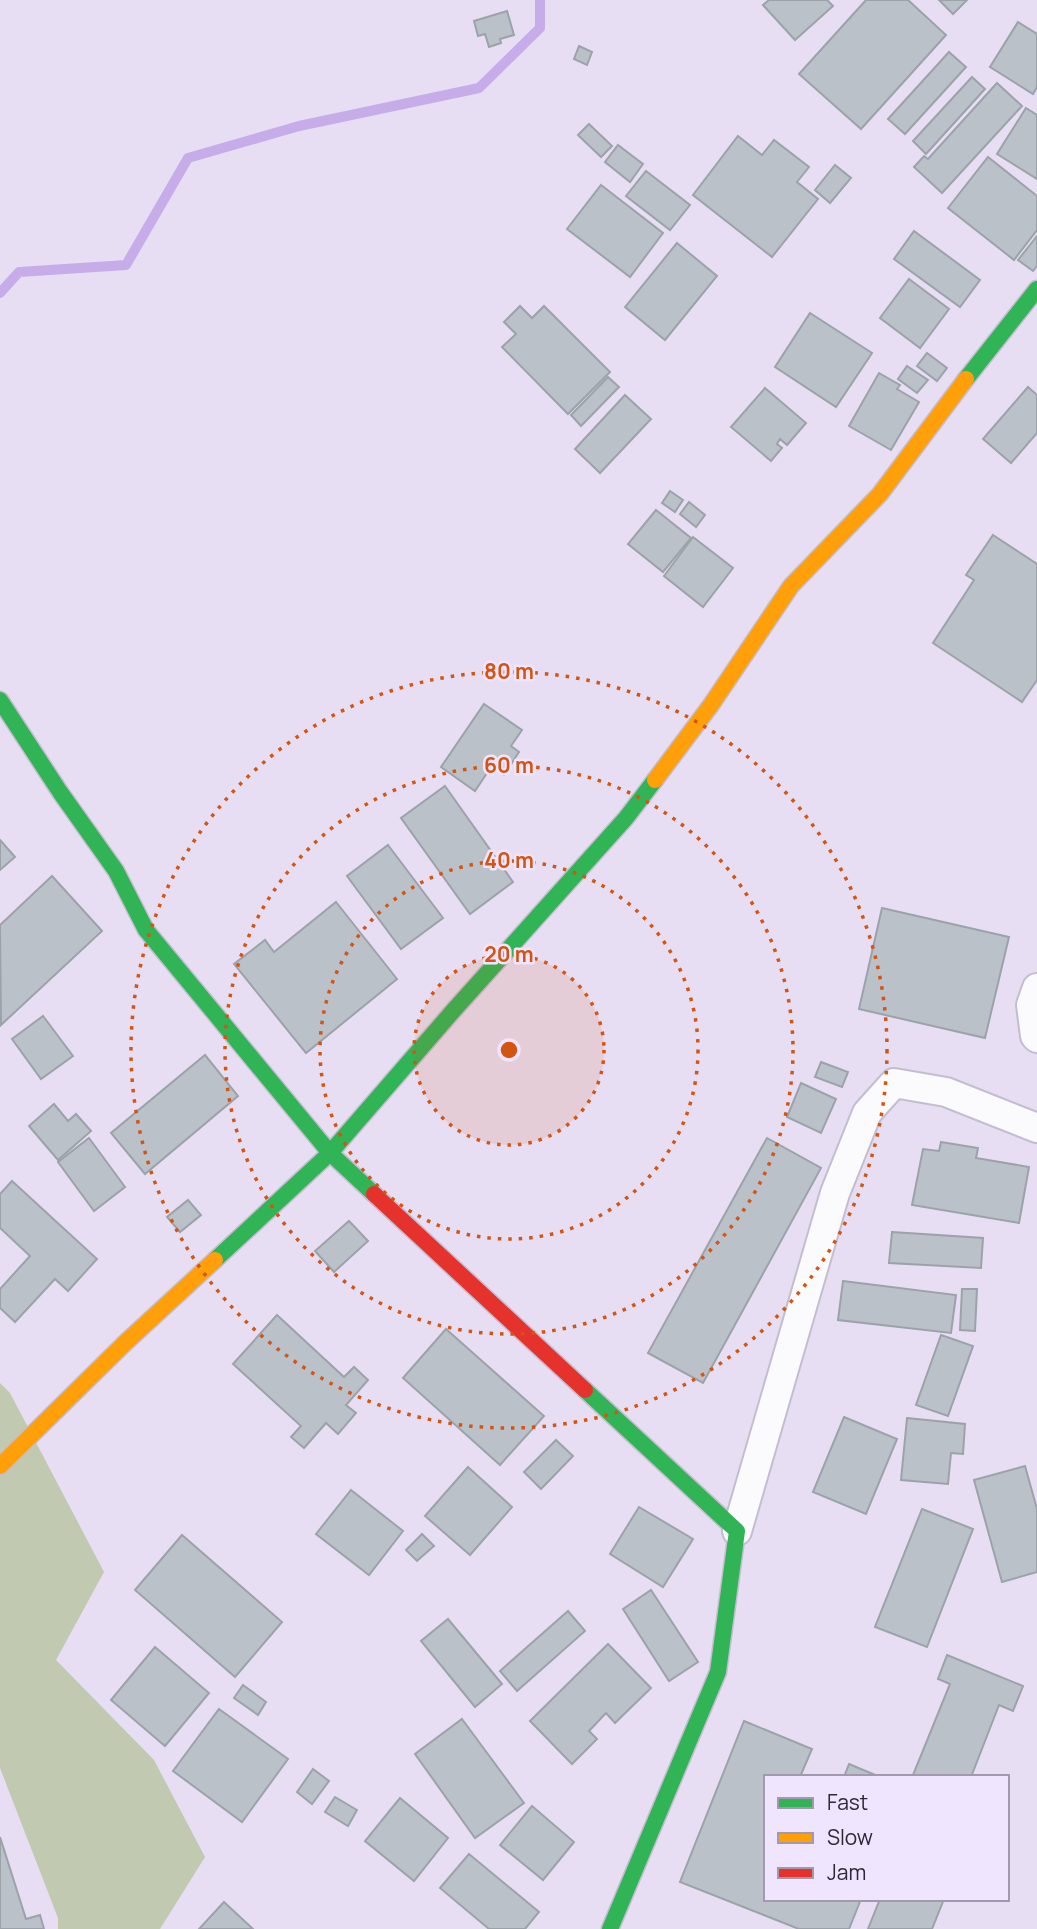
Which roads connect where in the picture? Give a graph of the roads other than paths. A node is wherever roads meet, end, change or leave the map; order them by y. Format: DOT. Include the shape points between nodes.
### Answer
graph roads {
  1 [pos="1037,289"];
  2 [pos="0,700"];
  3 [pos="1037,988"];
  4 [pos="1037,1038"];
  5 [pos="1037,1128"];
  6 [pos="330,1153"];
  7 [pos="0,1466"];
  8 [pos="737,1531"];
  9 [pos="610,1929"];
  1 -- 6 [label="street" via="880,494 791,586 711,705 626,818"];
  2 -- 6 [label="street" via="116,871 146,930"];
  3 -- 4 [label="street" via="1031,1005"];
  5 -- 8 [label="street" via="946,1092 894,1083 867,1113 835,1194"];
  6 -- 7 [label="street"];
  6 -- 8 [label="street"];
  8 -- 9 [label="street" via="718,1672"];
}
